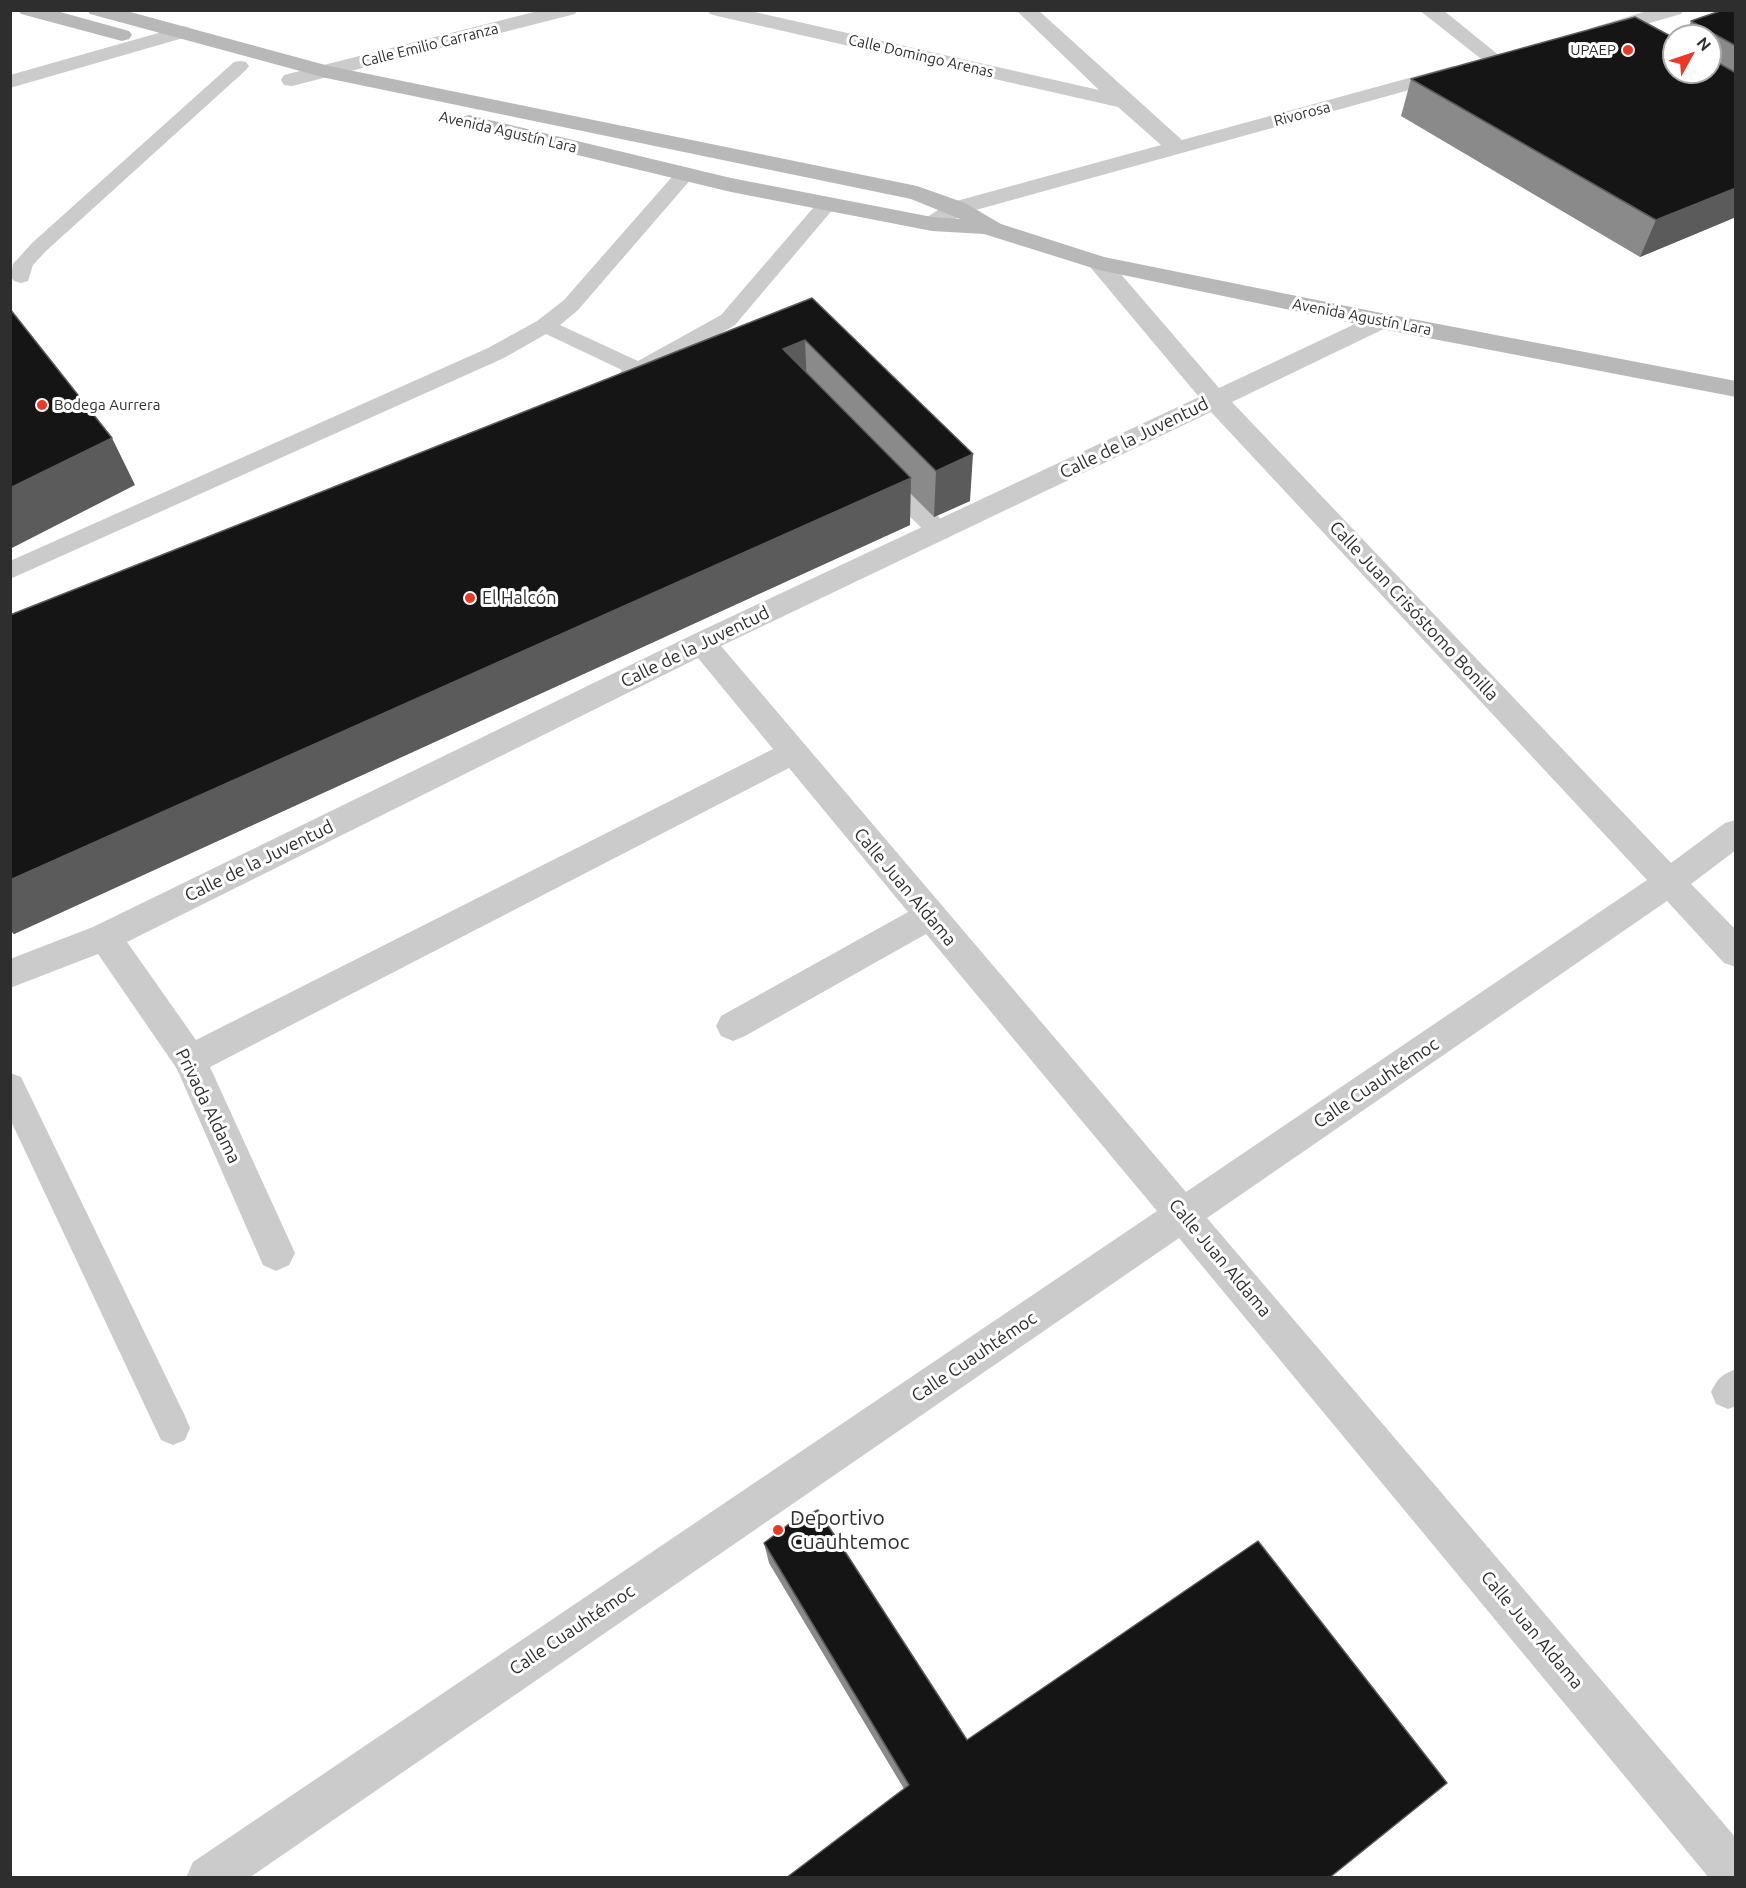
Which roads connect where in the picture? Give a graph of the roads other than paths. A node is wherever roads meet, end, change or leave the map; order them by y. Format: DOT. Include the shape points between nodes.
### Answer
graph roads {
  1 [pos="28,10"];
  2 [pos="98,10"];
  3 [pos="568,10"];
  4 [pos="717,10"];
  5 [pos="1026,10"];
  6 [pos="1429,10"];
  7 [pos="1674,10"];
  8 [pos="183,32"];
  9 [pos="1574,39"];
  10 [pos="153,42"];
  11 [pos="1518,54"];
  12 [pos="1496,60"];
  13 [pos="240,66"];
  14 [pos="326,72"];
  15 [pos="292,80"];
  16 [pos="10,82"];
  17 [pos="1125,102"];
  18 [pos="1178,148"];
  19 [pos="757,158"];
  20 [pos="685,174"];
  21 [pos="731,185"];
  22 [pos="827,204"];
  23 [pos="957,208"];
  24 [pos="932,224"];
  25 [pos="993,229"];
  26 [pos="1099,263"];
  27 [pos="21,277"];
  28 [pos="1381,321"];
  29 [pos="545,326"];
  30 [pos="640,370"];
  31 [pos="607,383"];
  32 [pos="1736,388"];
  33 [pos="1214,399"];
  34 [pos="865,460"];
  35 [pos="940,532"];
  36 [pos="10,571"];
  37 [pos="702,643"];
  38 [pos="792,753"];
  39 [pos="1736,832"];
  40 [pos="1670,882"];
  41 [pos="929,916"];
  42 [pos="105,937"];
  43 [pos="1736,953"];
  44 [pos="10,974"];
  45 [pos="733,1026"];
  46 [pos="190,1060"];
  47 [pos="10,1086"];
  48 [pos="1184,1214"];
  49 [pos="276,1253"];
  50 [pos="173,1428"];
  51 [pos="1736,1874"];
  52 [pos="209,1878"];
  1 -- 10 [label="main road, Avenida Agustín Lara"];
  2 -- 8 [label="main road, Avenida Agustín Lara"];
  3 -- 14 [label="street, Calle Emilio Carranza"];
  4 -- 17 [label="street, Calle Domingo Arenas"];
  5 -- 17 [label="street"];
  6 -- 12 [label="street"];
  7 -- 9 [label="street"];
  8 -- 10 [label="street"];
  8 -- 14 [label="main road, Avenida Agustín Lara"];
  10 -- 13 [label="main road, Avenida Agustín Lara"];
  10 -- 16 [label="street"];
  11 -- 12 [label="street, Rivorosa"];
  12 -- 18 [label="street, Rivorosa"];
  13 -- 15 [label="main road, Avenida Agustín Lara"];
  13 -- 27 [label="lane" via="39,247 23,264"];
  14 -- 15 [label="street, Calle Emilio Carranza"];
  14 -- 19 [label="main road, Avenida Agustín Lara"];
  15 -- 20 [label="main road, Avenida Agustín Lara"];
  17 -- 18 [label="street"];
  18 -- 23 [label="street, Rivorosa"];
  19 -- 21 [label="main road"];
  19 -- 23 [label="main road, Avenida Agustín Lara" via="917,193"];
  20 -- 21 [label="main road, Avenida Agustín Lara"];
  20 -- 29 [label="lane" via="571,305"];
  21 -- 22 [label="main road, Avenida Agustín Lara"];
  22 -- 24 [label="main road, Avenida Agustín Lara"];
  22 -- 30 [label="lane" via="728,320"];
  23 -- 24 [label="street, Rivorosa"];
  23 -- 25 [label="main road, Avenida Agustín Lara"];
  24 -- 25 [label="main road, Avenida Agustín Lara"];
  25 -- 26 [label="main road, Avenida Agustín Lara"];
  26 -- 28 [label="main road, Avenida Agustín Lara"];
  26 -- 33 [label="street, Calle Juan Crisóstomo Bonilla"];
  28 -- 32 [label="main road, Avenida Agustín Lara"];
  28 -- 33 [label="street, Calle de la Juventud"];
  29 -- 30 [label="lane"];
  29 -- 36 [label="lane" via="485,358"];
  30 -- 31 [label="lane"];
  33 -- 35 [label="street, Calle de la Juventud"];
  33 -- 40 [label="street, Calle Juan Crisóstomo Bonilla"];
  34 -- 35 [label="lane"];
  35 -- 37 [label="street, Calle de la Juventud"];
  37 -- 38 [label="street, Calle Juan Aldama"];
  37 -- 42 [label="street, Calle de la Juventud"];
  38 -- 41 [label="street, Calle Juan Aldama"];
  38 -- 46 [label="street"];
  39 -- 40 [label="street, Calle Cuauhtémoc"];
  40 -- 43 [label="street, Calle Juan Crisóstomo Bonilla"];
  40 -- 48 [label="street, Calle Cuauhtémoc"];
  41 -- 45 [label="street"];
  41 -- 48 [label="street, Calle Juan Aldama"];
  42 -- 44 [label="street, Calle de la Juventud"];
  42 -- 46 [label="street, Privada Aldama"];
  46 -- 49 [label="street, Privada Aldama"];
  47 -- 50 [label="lane"];
  48 -- 51 [label="street, Calle Juan Aldama"];
  48 -- 52 [label="street, Calle Cuauhtémoc"];
}
